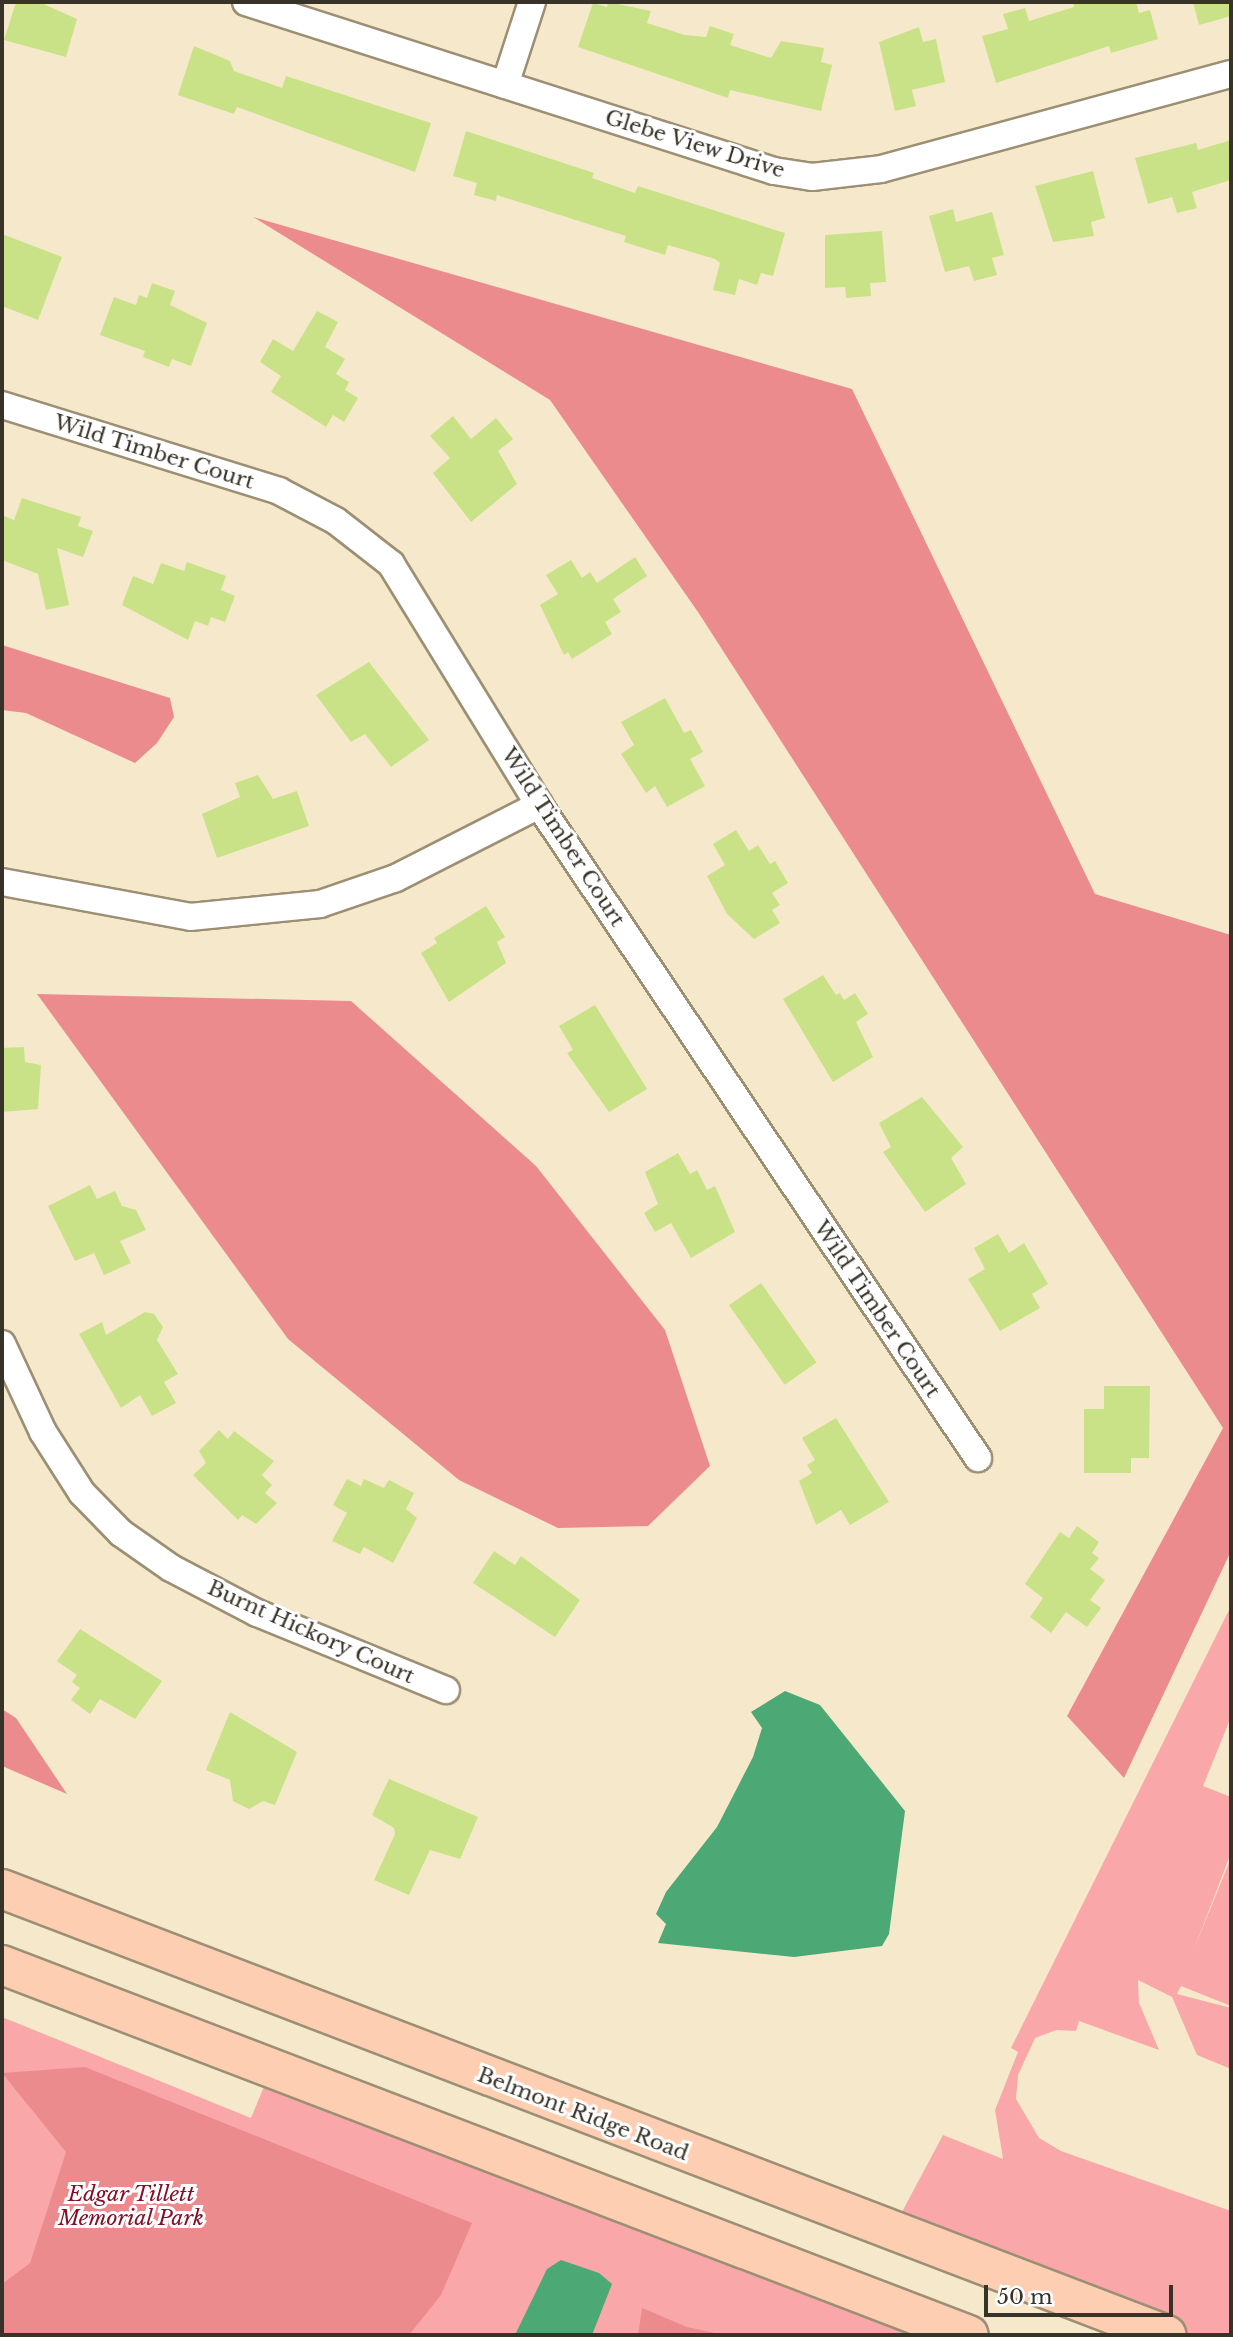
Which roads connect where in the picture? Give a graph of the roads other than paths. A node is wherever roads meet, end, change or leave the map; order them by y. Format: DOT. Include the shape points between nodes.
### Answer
graph roads {
  1 [pos="246,2"];
  2 [pos="532,2"];
  3 [pos="1231,74"];
  4 [pos="505,85"];
  5 [pos="2,405"];
  6 [pos="540,805"];
  7 [pos="2,882"];
  8 [pos="2,1345"];
  9 [pos="978,1458"];
  10 [pos="446,1690"];
  11 [pos="2,1889"];
  12 [pos="2,1965"];
  13 [pos="969,2335"];
  14 [pos="1166,2335"];
  1 -- 4 [label="street, Glebe View Drive"];
  2 -- 4 [label="street"];
  3 -- 4 [label="street, Glebe View Drive" via="881,169 812,177 774,171"];
  5 -- 6 [label="street, Wild Timber Court" via="279,491 336,521 391,564"];
  6 -- 7 [label="street" via="396,878 320,904 191,917"];
  6 -- 9 [label="street, Wild Timber Court"];
  8 -- 10 [label="street, Burnt Hickory Court" via="43,1432 82,1493 121,1533 171,1568 257,1613"];
  11 -- 14 [label="main road, Belmont Ridge Road"];
  12 -- 13 [label="main road"];
}
